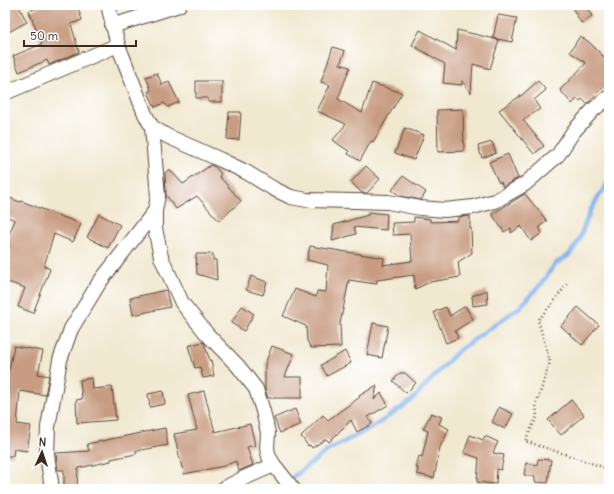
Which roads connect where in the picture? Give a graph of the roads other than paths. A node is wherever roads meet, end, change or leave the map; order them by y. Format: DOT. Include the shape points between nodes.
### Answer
graph roads {
  1 [pos="108,5"];
  2 [pos="179,5"];
  3 [pos="112,26"];
  4 [pos="118,45"];
  5 [pos="5,93"];
  6 [pos="609,97"];
  7 [pos="152,127"];
  8 [pos="155,211"];
  9 [pos="274,465"];
  10 [pos="52,489"];
  11 [pos="222,489"];
  12 [pos="293,489"];
  1 -- 3 [label="street"];
  2 -- 3 [label="street"];
  3 -- 4 [label="street"];
  4 -- 5 [label="street"];
  4 -- 7 [label="street"];
  6 -- 7 [label="street" via="592,110 558,155 525,184 495,202 445,210 388,202 307,200 291,197 246,172"];
  7 -- 8 [label="street" via="158,196"];
  8 -- 9 [label="street" via="155,228 161,257 182,303 256,389 268,433 269,457"];
  8 -- 10 [label="street" via="98,283 71,329 60,360 48,427 47,454"];
  9 -- 11 [label="street"];
  9 -- 12 [label="street"];
}
